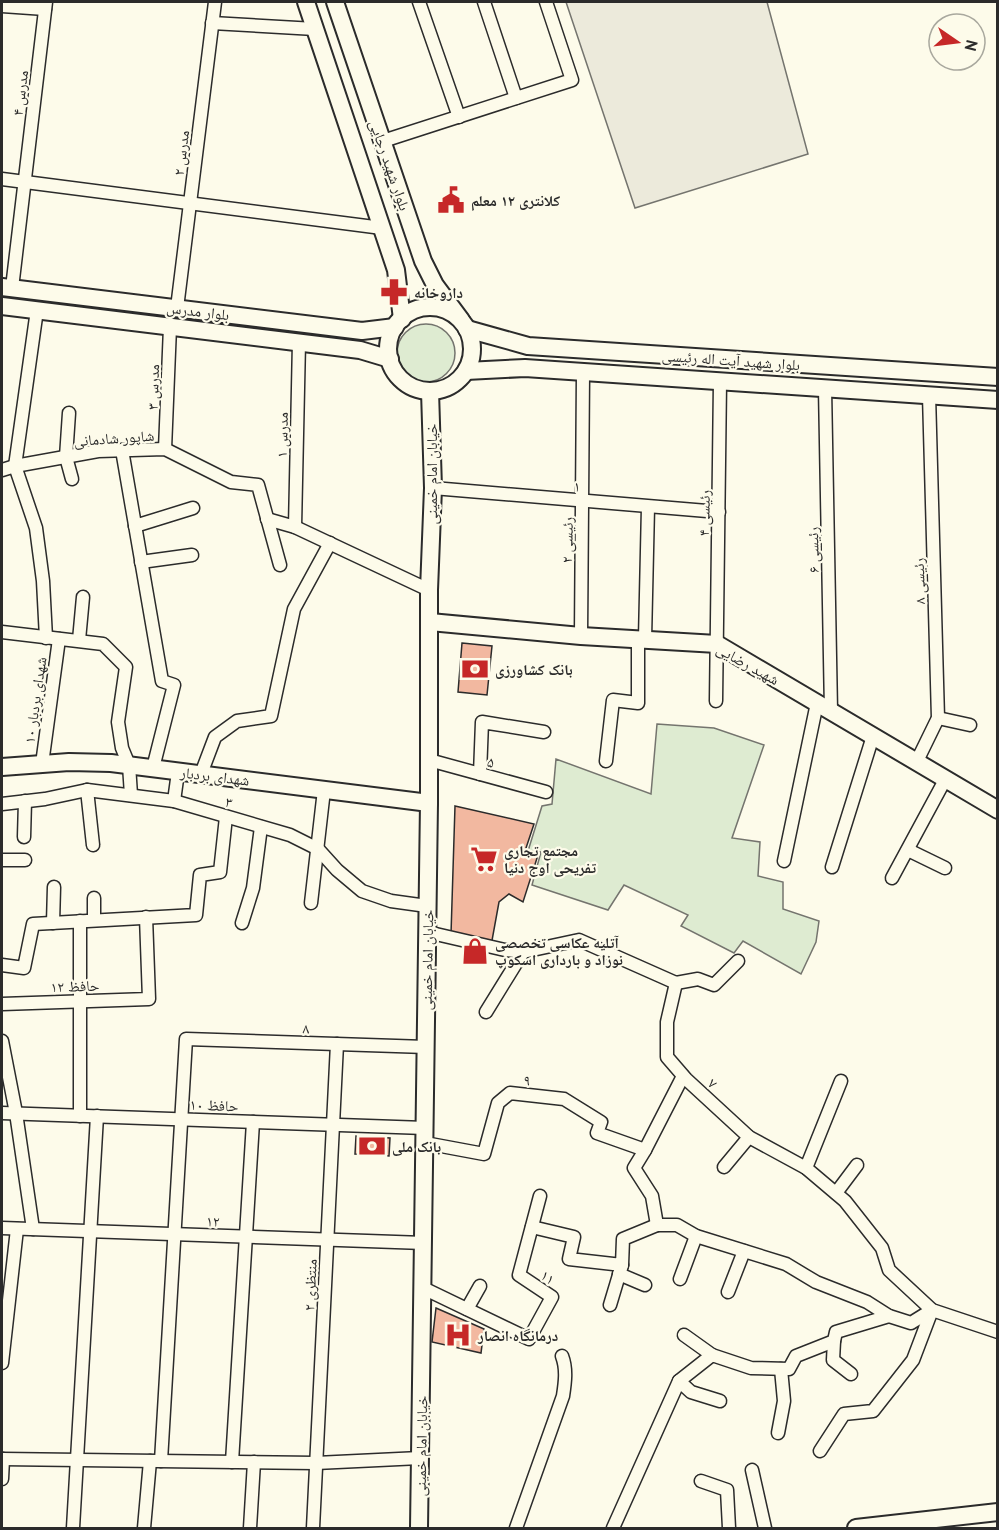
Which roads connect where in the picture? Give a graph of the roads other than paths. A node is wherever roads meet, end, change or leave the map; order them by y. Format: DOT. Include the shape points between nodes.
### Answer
graph roads {
  1 [pos="215,2"];
  2 [pos="306,2"];
  3 [pos="335,2"];
  4 [pos="418,2"];
  5 [pos="484,2"];
  6 [pos="546,2"];
  7 [pos="46,5"];
  8 [pos="2,6"];
  9 [pos="212,23"];
  10 [pos="315,29"];
  11 [pos="516,98"];
  12 [pos="459,117"];
  13 [pos="383,141"];
  14 [pos="356,149"];
  15 [pos="2,179"];
  16 [pos="25,182"];
  17 [pos="190,203"];
  18 [pos="382,228"];
  19 [pos="7,288"];
  20 [pos="2,306"];
  21 [pos="177,308"];
  22 [pos="38,310"];
  23 [pos="398,323"];
  24 [pos="464,324"];
  25 [pos="170,327"];
  26 [pos="299,342"];
  27 [pos="390,359"];
  28 [pos="466,371"];
  29 [pos="583,373"];
  30 [pos="998,377"];
  31 [pos="720,382"];
  32 [pos="825,388"];
  33 [pos="430,391"];
  34 [pos="929,395"];
  35 [pos="998,399"];
  36 [pos="69,413"];
  37 [pos="165,449"];
  38 [pos="122,450"];
  39 [pos="66,457"];
  40 [pos="15,466"];
  41 [pos="2,470"];
  42 [pos="72,479"];
  43 [pos="433,488"];
  44 [pos="582,501"];
  45 [pos="648,507"];
  46 [pos="193,508"];
  47 [pos="719,512"];
  48 [pos="267,519"];
  49 [pos="135,526"];
  50 [pos="295,527"];
  51 [pos="330,543"];
  52 [pos="192,555"];
  53 [pos="141,562"];
  54 [pos="280,565"];
  55 [pos="429,590"];
  56 [pos="83,597"];
  57 [pos="430,622"];
  58 [pos="2,632"];
  59 [pos="581,636"];
  60 [pos="642,638"];
  61 [pos="52,639"];
  62 [pos="79,640"];
  63 [pos="717,644"];
  64 [pos="716,700"];
  65 [pos="824,707"];
  66 [pos="938,718"];
  67 [pos="970,725"];
  68 [pos="544,732"];
  69 [pos="873,736"];
  70 [pos="429,760"];
  71 [pos="606,761"];
  72 [pos="917,761"];
  73 [pos="42,764"];
  74 [pos="129,765"];
  75 [pos="2,767"];
  76 [pos="153,768"];
  77 [pos="178,772"];
  78 [pos="201,774"];
  79 [pos="480,774"];
  80 [pos="946,778"];
  81 [pos="87,790"];
  82 [pos="324,790"];
  83 [pos="546,792"];
  84 [pos="131,795"];
  85 [pos="25,801"];
  86 [pos="174,801"];
  87 [pos="429,803"];
  88 [pos="2,804"];
  89 [pos="998,810"];
  90 [pos="226,817"];
  91 [pos="261,827"];
  92 [pos="24,837"];
  93 [pos="93,845"];
  94 [pos="318,849"];
  95 [pos="908,850"];
  96 [pos="2,860"];
  97 [pos="25,860"];
  98 [pos="784,861"];
  99 [pos="832,867"];
  100 [pos="945,868"];
  101 [pos="892,878"];
  102 [pos="54,886"];
  103 [pos="94,898"];
  104 [pos="311,903"];
  105 [pos="427,906"];
  106 [pos="146,917"];
  107 [pos="94,920"];
  108 [pos="80,921"];
  109 [pos="53,923"];
  110 [pos="242,923"];
  111 [pos="427,932"];
  112 [pos="523,952"];
  113 [pos="738,961"];
  114 [pos="2,965"];
  115 [pos="676,983"];
  116 [pos="81,1001"];
  117 [pos="2,1004"];
  118 [pos="486,1012"];
  119 [pos="2,1041"];
  120 [pos="337,1044"];
  121 [pos="426,1047"];
  122 [pos="684,1076"];
  123 [pos="841,1081"];
  124 [pos="2,1113"];
  125 [pos="16,1113"];
  126 [pos="81,1116"];
  127 [pos="97,1116"];
  128 [pos="181,1119"];
  129 [pos="253,1122"];
  130 [pos="334,1125"];
  131 [pos="425,1135"];
  132 [pos="749,1137"];
  133 [pos="645,1150"];
  134 [pos="856,1165"];
  135 [pos="724,1167"];
  136 [pos="806,1168"];
  137 [pos="836,1193"];
  138 [pos="540,1196"];
  139 [pos="657,1225"];
  140 [pos="532,1227"];
  141 [pos="2,1228"];
  142 [pos="16,1228"];
  143 [pos="33,1229"];
  144 [pos="89,1231"];
  145 [pos="175,1234"];
  146 [pos="696,1236"];
  147 [pos="245,1237"];
  148 [pos="328,1240"];
  149 [pos="424,1243"];
  150 [pos="744,1251"];
  151 [pos="621,1270"];
  152 [pos="680,1280"];
  153 [pos="645,1285"];
  154 [pos="480,1286"];
  155 [pos="423,1288"];
  156 [pos="728,1292"];
  157 [pos="610,1305"];
  158 [pos="467,1309"];
  159 [pos="932,1310"];
  160 [pos="889,1316"];
  161 [pos="998,1332"];
  162 [pos="684,1335"];
  163 [pos="834,1341"];
  164 [pos="712,1355"];
  165 [pos="562,1356"];
  166 [pos="2,1364"];
  167 [pos="781,1369"];
  168 [pos="851,1374"];
  169 [pos="680,1381"];
  170 [pos="720,1401"];
  171 [pos="778,1433"];
  172 [pos="820,1451"];
  173 [pos="420,1458"];
  174 [pos="2,1459"];
  175 [pos="77,1460"];
  176 [pos="155,1461"];
  177 [pos="231,1462"];
  178 [pos="254,1462"];
  179 [pos="316,1463"];
  180 [pos="752,1470"];
  181 [pos="2,1479"];
  182 [pos="701,1481"];
  183 [pos="998,1512"];
  184 [pos="919,1525"];
  185 [pos="73,1528"];
  186 [pos="144,1528"];
  187 [pos="250,1528"];
  188 [pos="313,1528"];
  189 [pos="420,1528"];
  190 [pos="516,1528"];
  191 [pos="613,1528"];
  192 [pos="729,1528"];
  193 [pos="765,1528"];
  194 [pos="856,1528"];
  1 -- 9 [label="street, مدرس ۲"];
  2 -- 10 [label="main road, بلوار شهید رجایی"];
  3 -- 13 [label="main road, بلوار شهید رجایی"];
  4 -- 12 [label="street"];
  5 -- 11 [label="street"];
  6 -- 11 [label="street" via="572,80"];
  7 -- 8 [label="street"];
  7 -- 16 [label="street, مدرس ۴"];
  9 -- 10 [label="street"];
  9 -- 17 [label="street, مدرس ۲"];
  10 -- 14 [label="main road, بلوار شهید رجایی"];
  11 -- 12 [label="street"];
  12 -- 13 [label="street"];
  13 -- 14 [label="main road"];
  13 -- 24 [label="main road, بلوار شهید رجایی" via="423,261 435,285"];
  14 -- 18 [label="main road, بلوار شهید رجایی"];
  15 -- 16 [label="street"];
  16 -- 17 [label="street"];
  16 -- 19 [label="street, مدرس ۴"];
  17 -- 18 [label="street"];
  17 -- 21 [label="street, مدرس ۲"];
  18 -- 23 [label="main road, بلوار شهید رجایی" via="396,270"];
  19 -- 21 [label="main road, بلوار مدرس"];
  20 -- 22 [label="main road, بلوار مدرس"];
  21 -- 23 [label="main road, بلوار مدرس" via="362,331"];
  22 -- 25 [label="main road, بلوار مدرس"];
  22 -- 40 [label="street"];
  23 -- 24 [label="main road" via="421,308 431,307 442,309"];
  23 -- 27 [label="main road" via="390,337"];
  24 -- 28 [label="main road" via="472,350"];
  24 -- 30 [label="main road, بلوار شهید آیت اله رئیسی" via="528,346"];
  25 -- 26 [label="main road, بلوار مدرس"];
  25 -- 37 [label="street, مدرس ۳"];
  26 -- 27 [label="main road, بلوار مدرس" via="360,350"];
  26 -- 50 [label="street, مدرس ۱"];
  27 -- 33 [label="main road" via="400,378"];
  28 -- 29 [label="main road, بلوار شهید آیت اله رئیسی" via="525,368"];
  28 -- 33 [label="main road" via="451,386"];
  29 -- 31 [label="main road, بلوار شهید آیت اله رئیسی"];
  29 -- 44 [label="street, رئیسی ۲"];
  31 -- 32 [label="main road, بلوار شهید آیت اله رئیسی"];
  31 -- 47 [label="street, رئیسی ۴"];
  32 -- 34 [label="main road, بلوار شهید آیت اله رئیسی"];
  32 -- 65 [label="street, رئیسی ۶"];
  33 -- 43 [label="main road, خیابان امام خمینی"];
  34 -- 35 [label="main road, بلوار شهید آیت اله رئیسی"];
  34 -- 66 [label="street, رئیسی ۸"];
  36 -- 39 [label="street"];
  37 -- 38 [label="street, شاپور شادمانی"];
  37 -- 48 [label="street, شاپور شادمانی" via="231,482 258,485"];
  38 -- 39 [label="street, شاپور شادمانی"];
  38 -- 49 [label="street"];
  39 -- 40 [label="street, شاپور شادمانی"];
  39 -- 42 [label="street"];
  40 -- 41 [label="street, شاپور شادمانی"];
  40 -- 61 [label="street, شهدای بردبار ۱۰" via="36,528"];
  43 -- 44 [label="street, ۱"];
  43 -- 55 [label="main road, خیابان امام خمینی"];
  44 -- 45 [label="street, ۱"];
  44 -- 59 [label="street, رئیسی ۲"];
  45 -- 47 [label="street, ۱"];
  45 -- 60 [label="street"];
  46 -- 49 [label="street"];
  47 -- 63 [label="street, رئیسی ۴"];
  48 -- 50 [label="street"];
  48 -- 54 [label="street"];
  49 -- 53 [label="street"];
  50 -- 51 [label="street"];
  51 -- 55 [label="street"];
  51 -- 78 [label="street" via="294,609 271,716 237,721 215,737"];
  52 -- 53 [label="street"];
  53 -- 76 [label="street" via="162,681 174,685"];
  55 -- 57 [label="main road, خیابان امام خمینی"];
  56 -- 62 [label="street"];
  57 -- 59 [label="main road, شهید رضایی"];
  57 -- 70 [label="main road, خیابان امام خمینی"];
  58 -- 61 [label="street"];
  59 -- 60 [label="main road, شهید رضایی"];
  60 -- 63 [label="main road, شهید رضایی"];
  60 -- 71 [label="street" via="638,703 613,700"];
  61 -- 62 [label="street"];
  61 -- 73 [label="street, شهدای بردبار ۱۰"];
  62 -- 74 [label="street" via="103,644 126,667 118,722"];
  63 -- 64 [label="street, رئیسی ۴"];
  63 -- 65 [label="main road, شهید رضایی"];
  65 -- 69 [label="main road, شهید رضایی"];
  65 -- 98 [label="street, رئیسی ۶"];
  66 -- 67 [label="street"];
  66 -- 72 [label="street, رئیسی ۸"];
  68 -- 79 [label="street" via="482,722"];
  69 -- 72 [label="main road, شهید رضایی"];
  69 -- 99 [label="street"];
  70 -- 79 [label="street, ۵"];
  70 -- 87 [label="main road, خیابان امام خمینی"];
  72 -- 80 [label="main road, شهید رضایی"];
  73 -- 74 [label="main road, شهدای بردبار"];
  73 -- 75 [label="main road, شهدای بردبار"];
  74 -- 76 [label="main road, شهدای بردبار"];
  74 -- 84 [label="street"];
  76 -- 77 [label="main road, شهدای بردبار"];
  77 -- 78 [label="main road, شهدای بردبار"];
  77 -- 86 [label="street"];
  78 -- 82 [label="main road, شهدای بردبار"];
  79 -- 83 [label="street, ۵"];
  80 -- 89 [label="main road, شهید رضایی"];
  80 -- 95 [label="street"];
  81 -- 84 [label="street, ۳"];
  81 -- 85 [label="street, ۳"];
  81 -- 93 [label="street"];
  82 -- 87 [label="main road, شهدای بردبار"];
  82 -- 94 [label="street"];
  84 -- 86 [label="street, ۳"];
  85 -- 88 [label="street, ۳"];
  85 -- 92 [label="street"];
  86 -- 90 [label="street, ۳"];
  87 -- 105 [label="main road, خیابان امام خمینی"];
  90 -- 91 [label="street, ۳"];
  90 -- 106 [label="street" via="220,872 200,875 196,915"];
  91 -- 94 [label="street, ۳"];
  91 -- 110 [label="street" via="253,888"];
  94 -- 104 [label="street"];
  94 -- 105 [label="street, ۳" via="362,891 391,901"];
  95 -- 100 [label="street"];
  95 -- 101 [label="street"];
  96 -- 97 [label="street"];
  102 -- 109 [label="street"];
  103 -- 107 [label="street"];
  105 -- 111 [label="main road, خیابان امام خمینی"];
  106 -- 107 [label="street"];
  106 -- 116 [label="street, حافظ ۱۲" via="149,999"];
  107 -- 108 [label="street"];
  108 -- 109 [label="street"];
  108 -- 116 [label="street"];
  109 -- 114 [label="street" via="33,924 24,968"];
  111 -- 112 [label="street"];
  111 -- 121 [label="main road, خیابان امام خمینی"];
  112 -- 115 [label="street" via="579,940"];
  112 -- 118 [label="street"];
  113 -- 115 [label="street" via="714,985 698,979"];
  115 -- 122 [label="street, ۷" via="667,1022 667,1057"];
  116 -- 117 [label="street, حافظ ۱۲"];
  116 -- 126 [label="street"];
  119 -- 125 [label="street"];
  120 -- 121 [label="street, ۸"];
  120 -- 128 [label="street, ۸" via="186,1039"];
  120 -- 130 [label="street, منتظری ۲"];
  121 -- 131 [label="main road, خیابان امام خمینی"];
  122 -- 132 [label="street, ۷"];
  122 -- 133 [label="street"];
  123 -- 136 [label="street"];
  124 -- 125 [label="street, حافظ ۱۰"];
  125 -- 126 [label="street, حافظ ۱۰"];
  125 -- 143 [label="street"];
  126 -- 127 [label="street, حافظ ۱۰"];
  127 -- 128 [label="street, حافظ ۱۰"];
  127 -- 144 [label="street"];
  128 -- 129 [label="street, حافظ ۱۰"];
  128 -- 145 [label="street"];
  129 -- 130 [label="street, حافظ ۱۰"];
  129 -- 147 [label="street"];
  130 -- 131 [label="street, حافظ ۱۰"];
  130 -- 148 [label="street, منتظری ۲"];
  131 -- 133 [label="street, ۹" via="484,1154 498,1103 510,1093 564,1099 601,1122 597,1133"];
  131 -- 149 [label="main road, خیابان امام خمینی"];
  132 -- 135 [label="street"];
  132 -- 136 [label="street, ۷"];
  133 -- 139 [label="street" via="634,1168 652,1196"];
  134 -- 137 [label="street"];
  136 -- 137 [label="street, ۷"];
  137 -- 159 [label="street, ۷" via="882,1248 889,1270"];
  138 -- 140 [label="street, ۱۱"];
  139 -- 146 [label="street" via="677,1225"];
  139 -- 151 [label="street" via="623,1239"];
  140 -- 151 [label="street" via="574,1237 568,1259"];
  140 -- 158 [label="street, ۱۱" via="519,1275 552,1297 529,1339"];
  141 -- 142 [label="street, ۱۲"];
  142 -- 143 [label="street, ۱۲"];
  142 -- 166 [label="street"];
  143 -- 144 [label="street, ۱۲"];
  144 -- 145 [label="street, ۱۲"];
  144 -- 175 [label="street"];
  145 -- 147 [label="street, ۱۲"];
  145 -- 176 [label="street"];
  146 -- 150 [label="street"];
  146 -- 152 [label="street"];
  147 -- 148 [label="street, ۱۲"];
  147 -- 177 [label="street"];
  148 -- 149 [label="street, ۱۲"];
  148 -- 179 [label="street, منتظری ۲"];
  149 -- 155 [label="main road, خیابان امام خمینی"];
  150 -- 156 [label="street"];
  150 -- 160 [label="street" via="786,1264"];
  151 -- 153 [label="street"];
  151 -- 157 [label="street"];
  154 -- 158 [label="street"];
  155 -- 158 [label="street, ۱۱"];
  155 -- 173 [label="main road, خیابان امام خمینی"];
  159 -- 160 [label="street" via="911,1323"];
  159 -- 161 [label="street, ۷"];
  159 -- 172 [label="street" via="914,1359 873,1411 844,1414"];
  160 -- 163 [label="street" via="836,1332"];
  162 -- 164 [label="street"];
  163 -- 167 [label="street" via="796,1356 789,1369"];
  163 -- 168 [label="street" via="833,1360"];
  164 -- 167 [label="street" via="751,1368"];
  164 -- 169 [label="street"];
  165 -- 190 [label="street" via="562,1396"];
  167 -- 171 [label="street" via="784,1401"];
  169 -- 170 [label="street" via="691,1392"];
  169 -- 191 [label="street"];
  173 -- 179 [label="street"];
  173 -- 189 [label="main road, خیابان امام خمینی"];
  174 -- 175 [label="street"];
  174 -- 181 [label="street"];
  175 -- 176 [label="street"];
  175 -- 185 [label="street"];
  176 -- 177 [label="street"];
  176 -- 186 [label="street"];
  177 -- 178 [label="street"];
  178 -- 179 [label="street"];
  178 -- 187 [label="street"];
  179 -- 188 [label="street, منتظری ۲"];
  180 -- 193 [label="street"];
  182 -- 192 [label="street" via="727,1490"];
  183 -- 184 [label="main road"];
  184 -- 194 [label="main road"];
}
